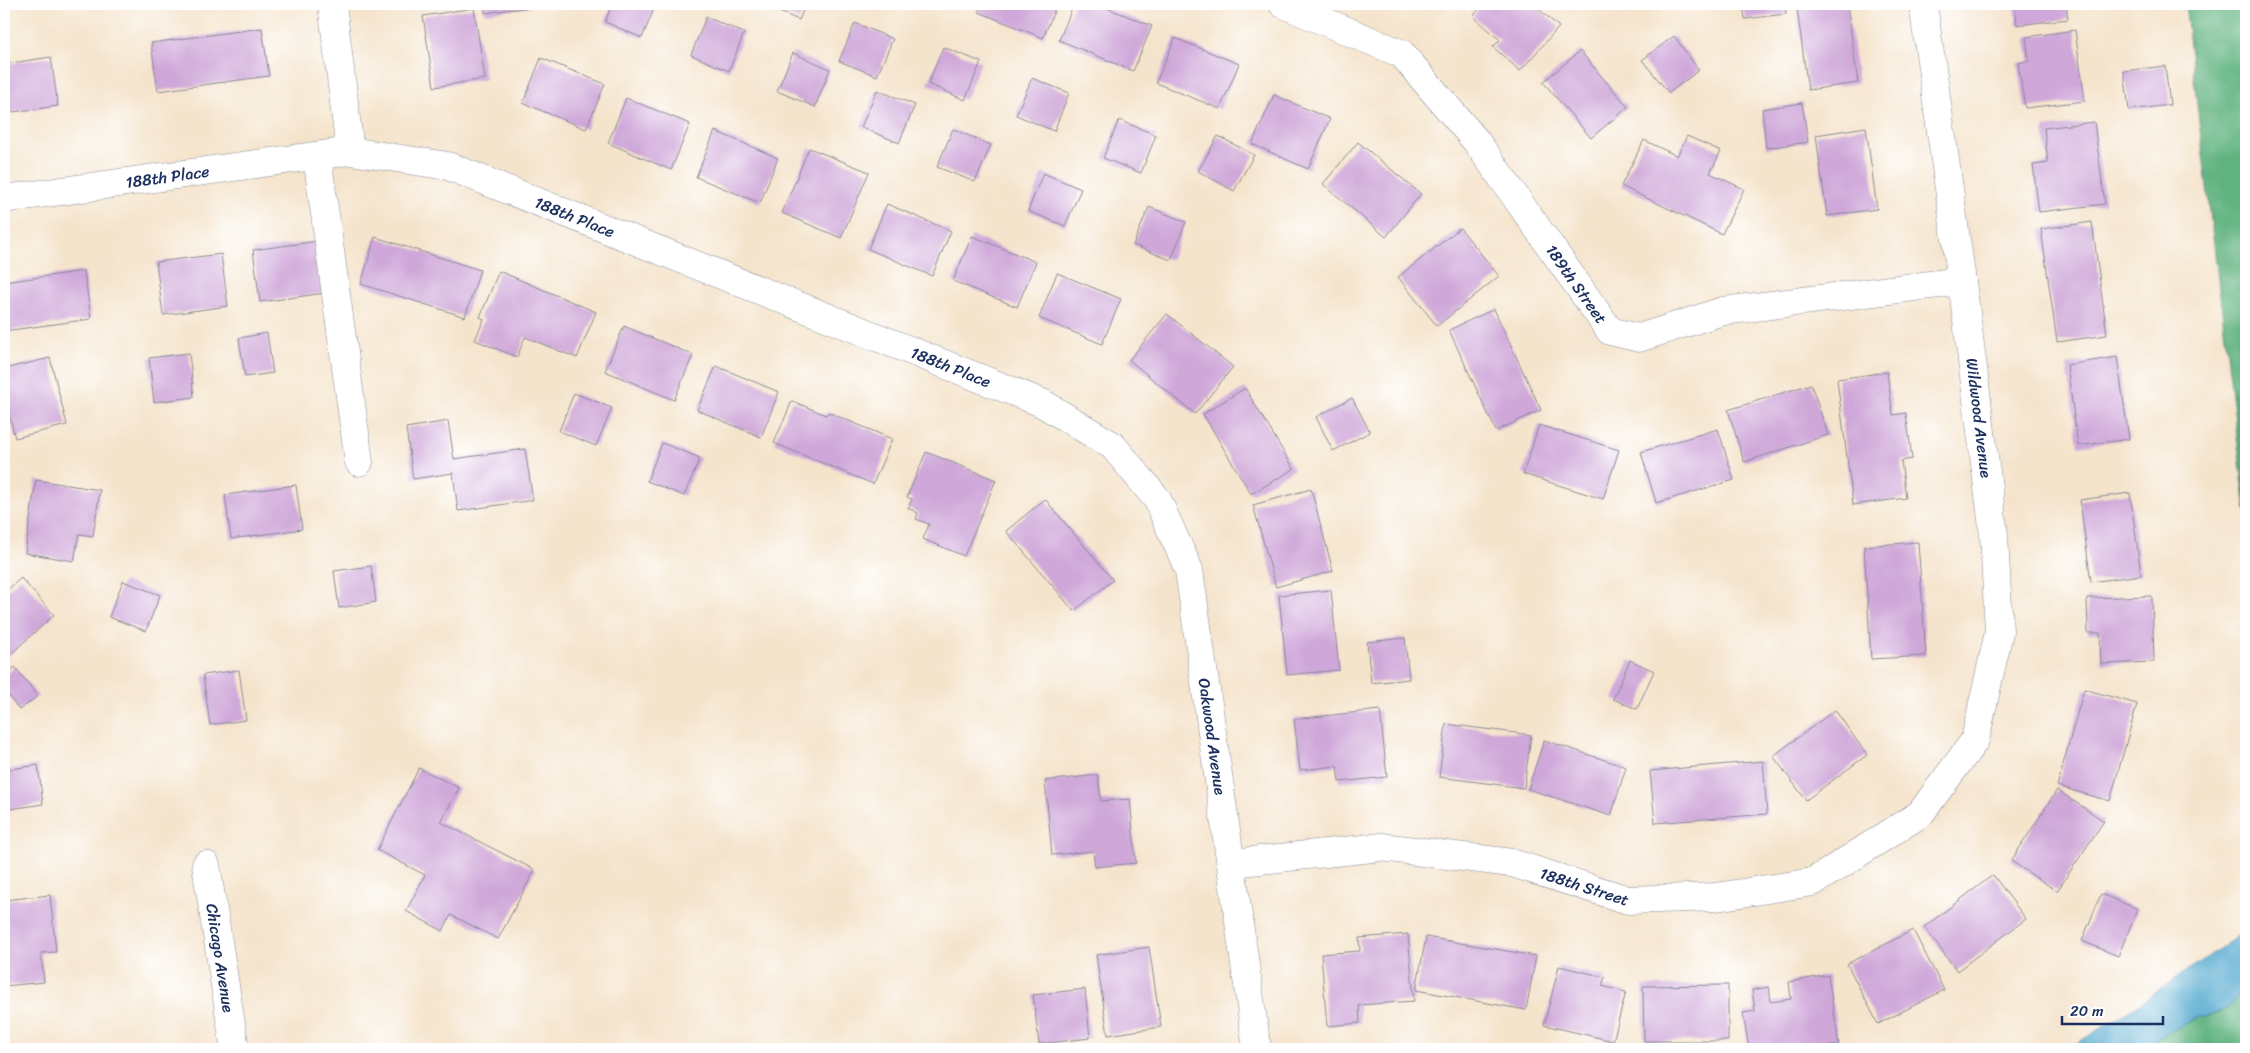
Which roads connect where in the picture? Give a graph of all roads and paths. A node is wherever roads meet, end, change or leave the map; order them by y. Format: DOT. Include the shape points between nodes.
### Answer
graph roads {
  1 [pos="332,4"];
  2 [pos="1283,4"];
  3 [pos="1923,4"];
  4 [pos="350,151"];
  5 [pos="317,156"];
  6 [pos="4,199"];
  7 [pos="1962,281"];
  8 [pos="1113,446"];
  9 [pos="359,462"];
  10 [pos="1920,814"];
  11 [pos="1232,863"];
  12 [pos="206,865"];
  13 [pos="235,1049"];
  14 [pos="1257,1049"];
  1 -- 4 [label="street"];
  2 -- 7 [label="street, 189th Street" via="1402,54 1476,141 1610,331 1640,338 1723,311"];
  3 -- 7 [label="street, Wildwood Avenue"];
  4 -- 5 [label="street, 188th Place"];
  4 -- 8 [label="street, 188th Place" via="448,166 1042,403"];
  5 -- 6 [label="street, 188th Place"];
  5 -- 9 [label="street"];
  7 -- 10 [label="street, Wildwood Avenue" via="1994,536 1999,632 1975,740"];
  8 -- 11 [label="street, Oakwood Avenue" via="1157,499 1189,570"];
  10 -- 11 [label="street, 188th Street" via="1813,882 1716,897 1628,900 1512,864 1382,847"];
  11 -- 14 [label="street, Oakwood Avenue"];
  12 -- 13 [label="street, Chicago Avenue"];
}
